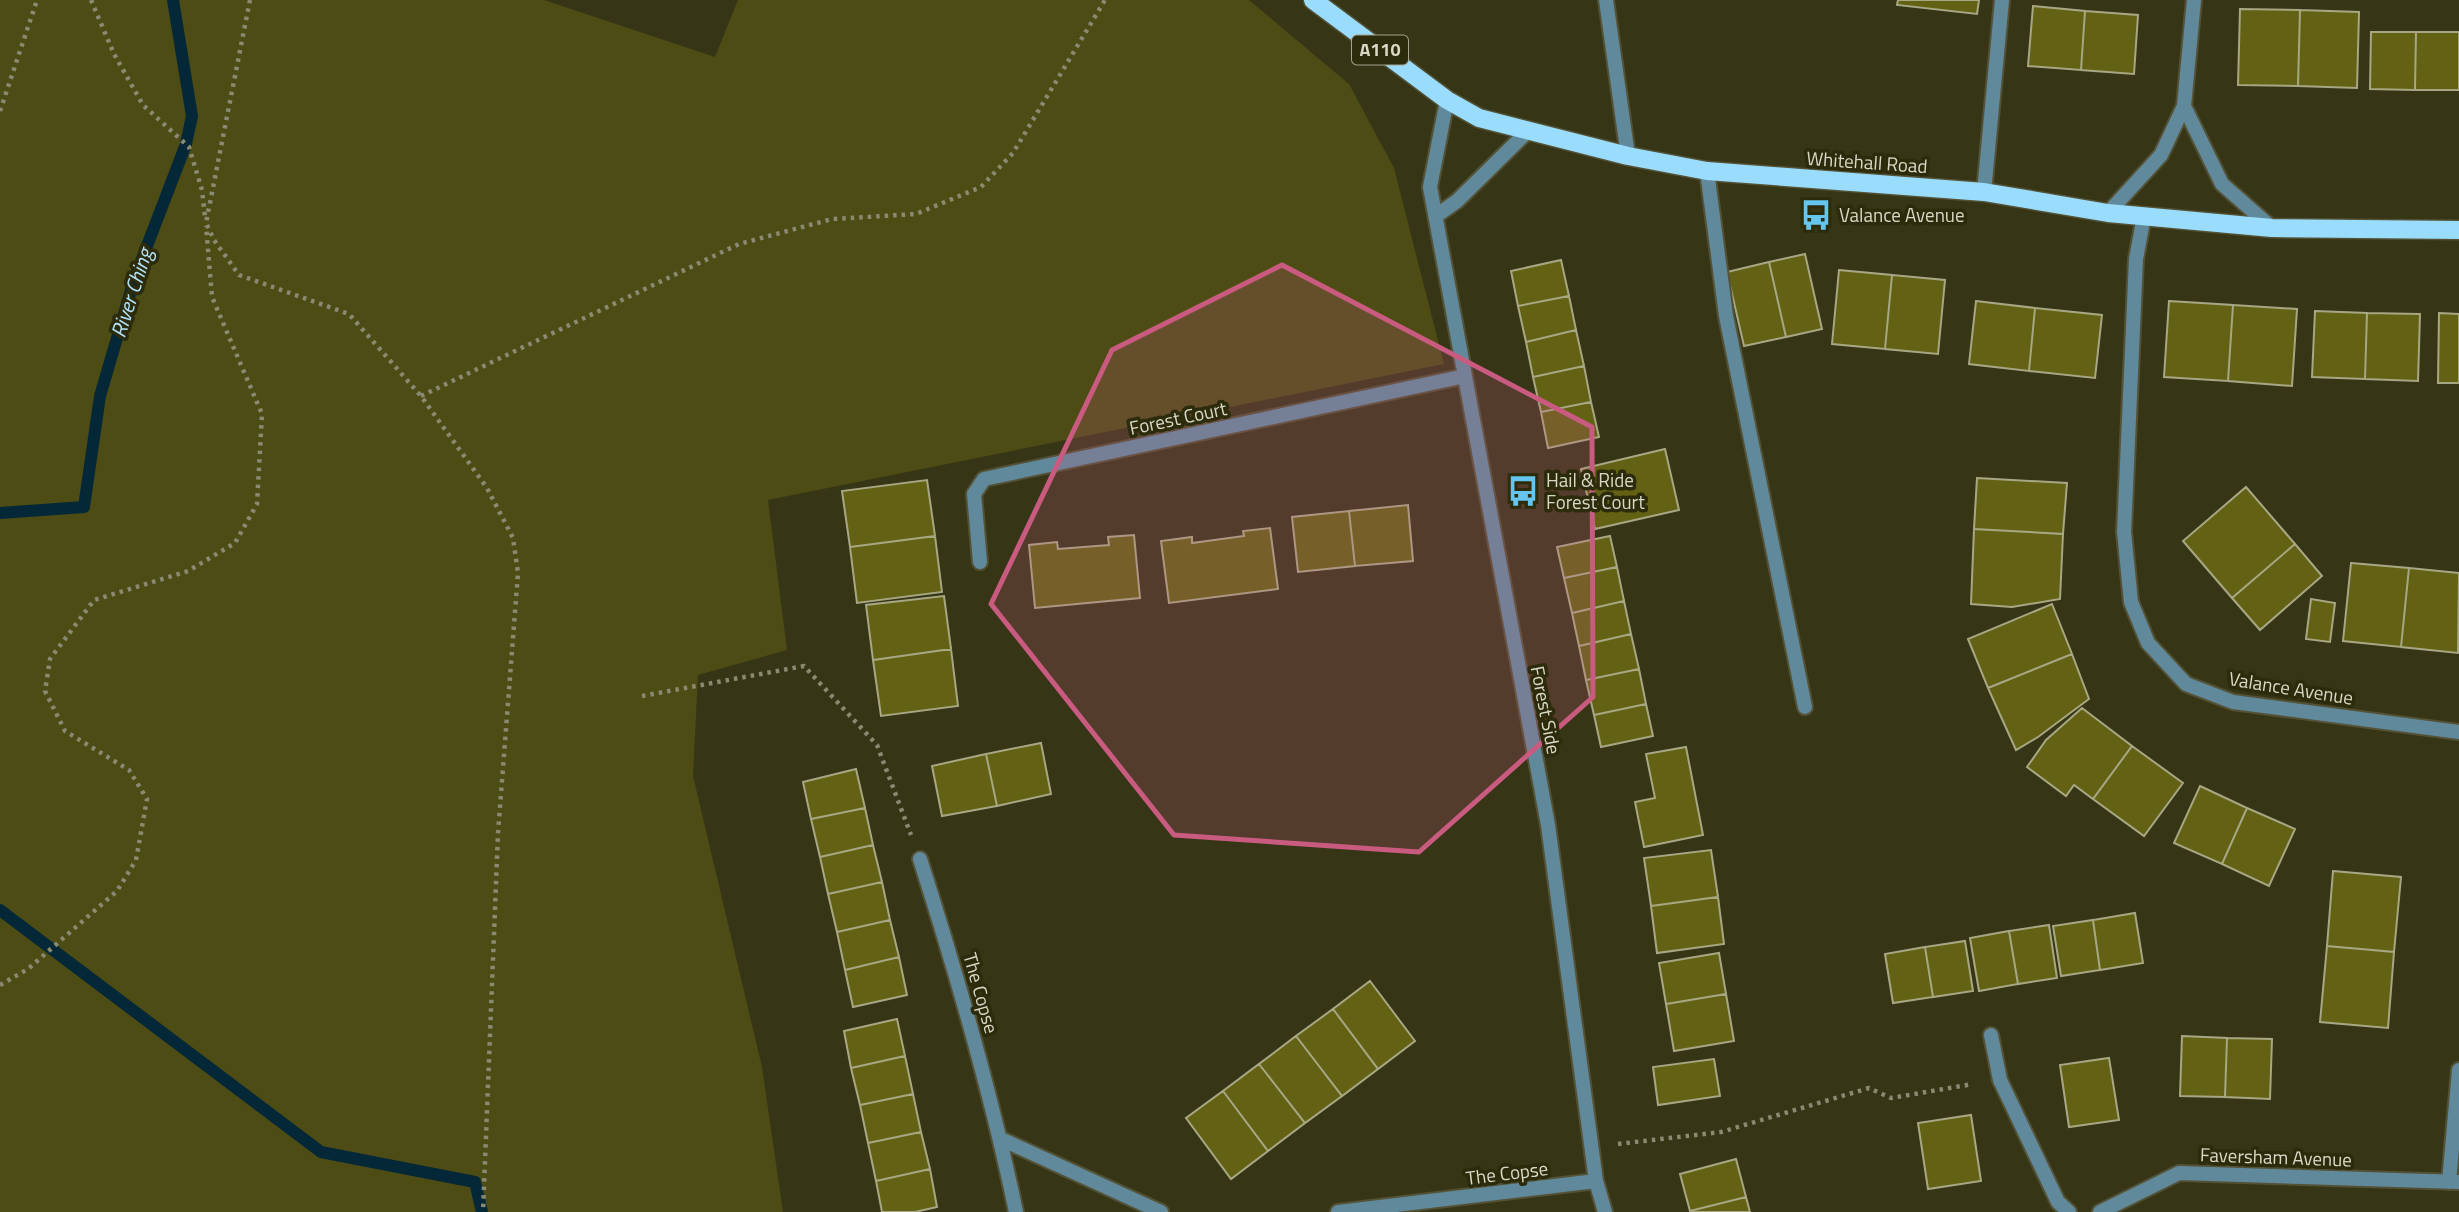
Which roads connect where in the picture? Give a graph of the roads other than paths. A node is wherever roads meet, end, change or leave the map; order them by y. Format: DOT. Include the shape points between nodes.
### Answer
graph roads {
  1 [pos="1313,0"];
  2 [pos="1606,0"];
  3 [pos="2002,0"];
  4 [pos="2194,0"];
  5 [pos="1447,100"];
  6 [pos="2184,106"];
  7 [pos="1527,132"];
  8 [pos="1628,156"];
  9 [pos="1707,171"];
  10 [pos="1984,192"];
  11 [pos="2108,213"];
  12 [pos="1436,216"];
  13 [pos="2144,216"];
  14 [pos="2272,228"];
  15 [pos="2459,230"];
  16 [pos="1465,376"];
  17 [pos="980,562"];
  18 [pos="1805,707"];
  19 [pos="2459,732"];
  20 [pos="920,859"];
  21 [pos="1991,1035"];
  22 [pos="2459,1070"];
  23 [pos="1001,1139"];
  24 [pos="1596,1181"];
  25 [pos="2454,1182"];
  26 [pos="1016,1212"];
  27 [pos="1161,1212"];
  28 [pos="1338,1212"];
  29 [pos="1605,1212"];
  30 [pos="2069,1212"];
  31 [pos="2100,1212"];
  1 -- 5 [label="main road, Whitehall Road / A110"];
  2 -- 8 [label="street"];
  3 -- 10 [label="street"];
  4 -- 6 [label="street"];
  5 -- 7 [label="main road, Whitehall Road / A110" via="1479,118"];
  5 -- 12 [label="street, Forest Side" via="1430,187"];
  6 -- 11 [label="street" via="2161,155"];
  6 -- 14 [label="street" via="2222,184"];
  7 -- 8 [label="main road, Whitehall Road / A110"];
  7 -- 12 [label="street"];
  8 -- 9 [label="main road, Whitehall Road / A110"];
  9 -- 10 [label="main road, Whitehall Road / A110"];
  9 -- 18 [label="street" via="1729,329"];
  10 -- 11 [label="main road, Whitehall Road / A110"];
  11 -- 13 [label="main road, Whitehall Road / A110"];
  12 -- 16 [label="street, Forest Side"];
  13 -- 14 [label="main road, Whitehall Road / A110"];
  13 -- 19 [label="street, Valance Avenue" via="2136,259 2124,532 2131,602 2148,643 2186,684 2233,702"];
  14 -- 15 [label="main road, Whitehall Road / A110"];
  16 -- 17 [label="street, Forest Court" via="984,479 974,494"];
  16 -- 24 [label="street, Forest Side" via="1548,825"];
  20 -- 23 [label="street, The Copse" via="957,972"];
  21 -- 30 [label="street" via="2000,1080 2058,1202"];
  22 -- 25 [label="street"];
  23 -- 26 [label="street, The Copse"];
  23 -- 27 [label="street"];
  24 -- 28 [label="street, The Copse"];
  24 -- 29 [label="street, Forest Side"];
  25 -- 31 [label="street, Faversham Avenue" via="2179,1173"];
}
